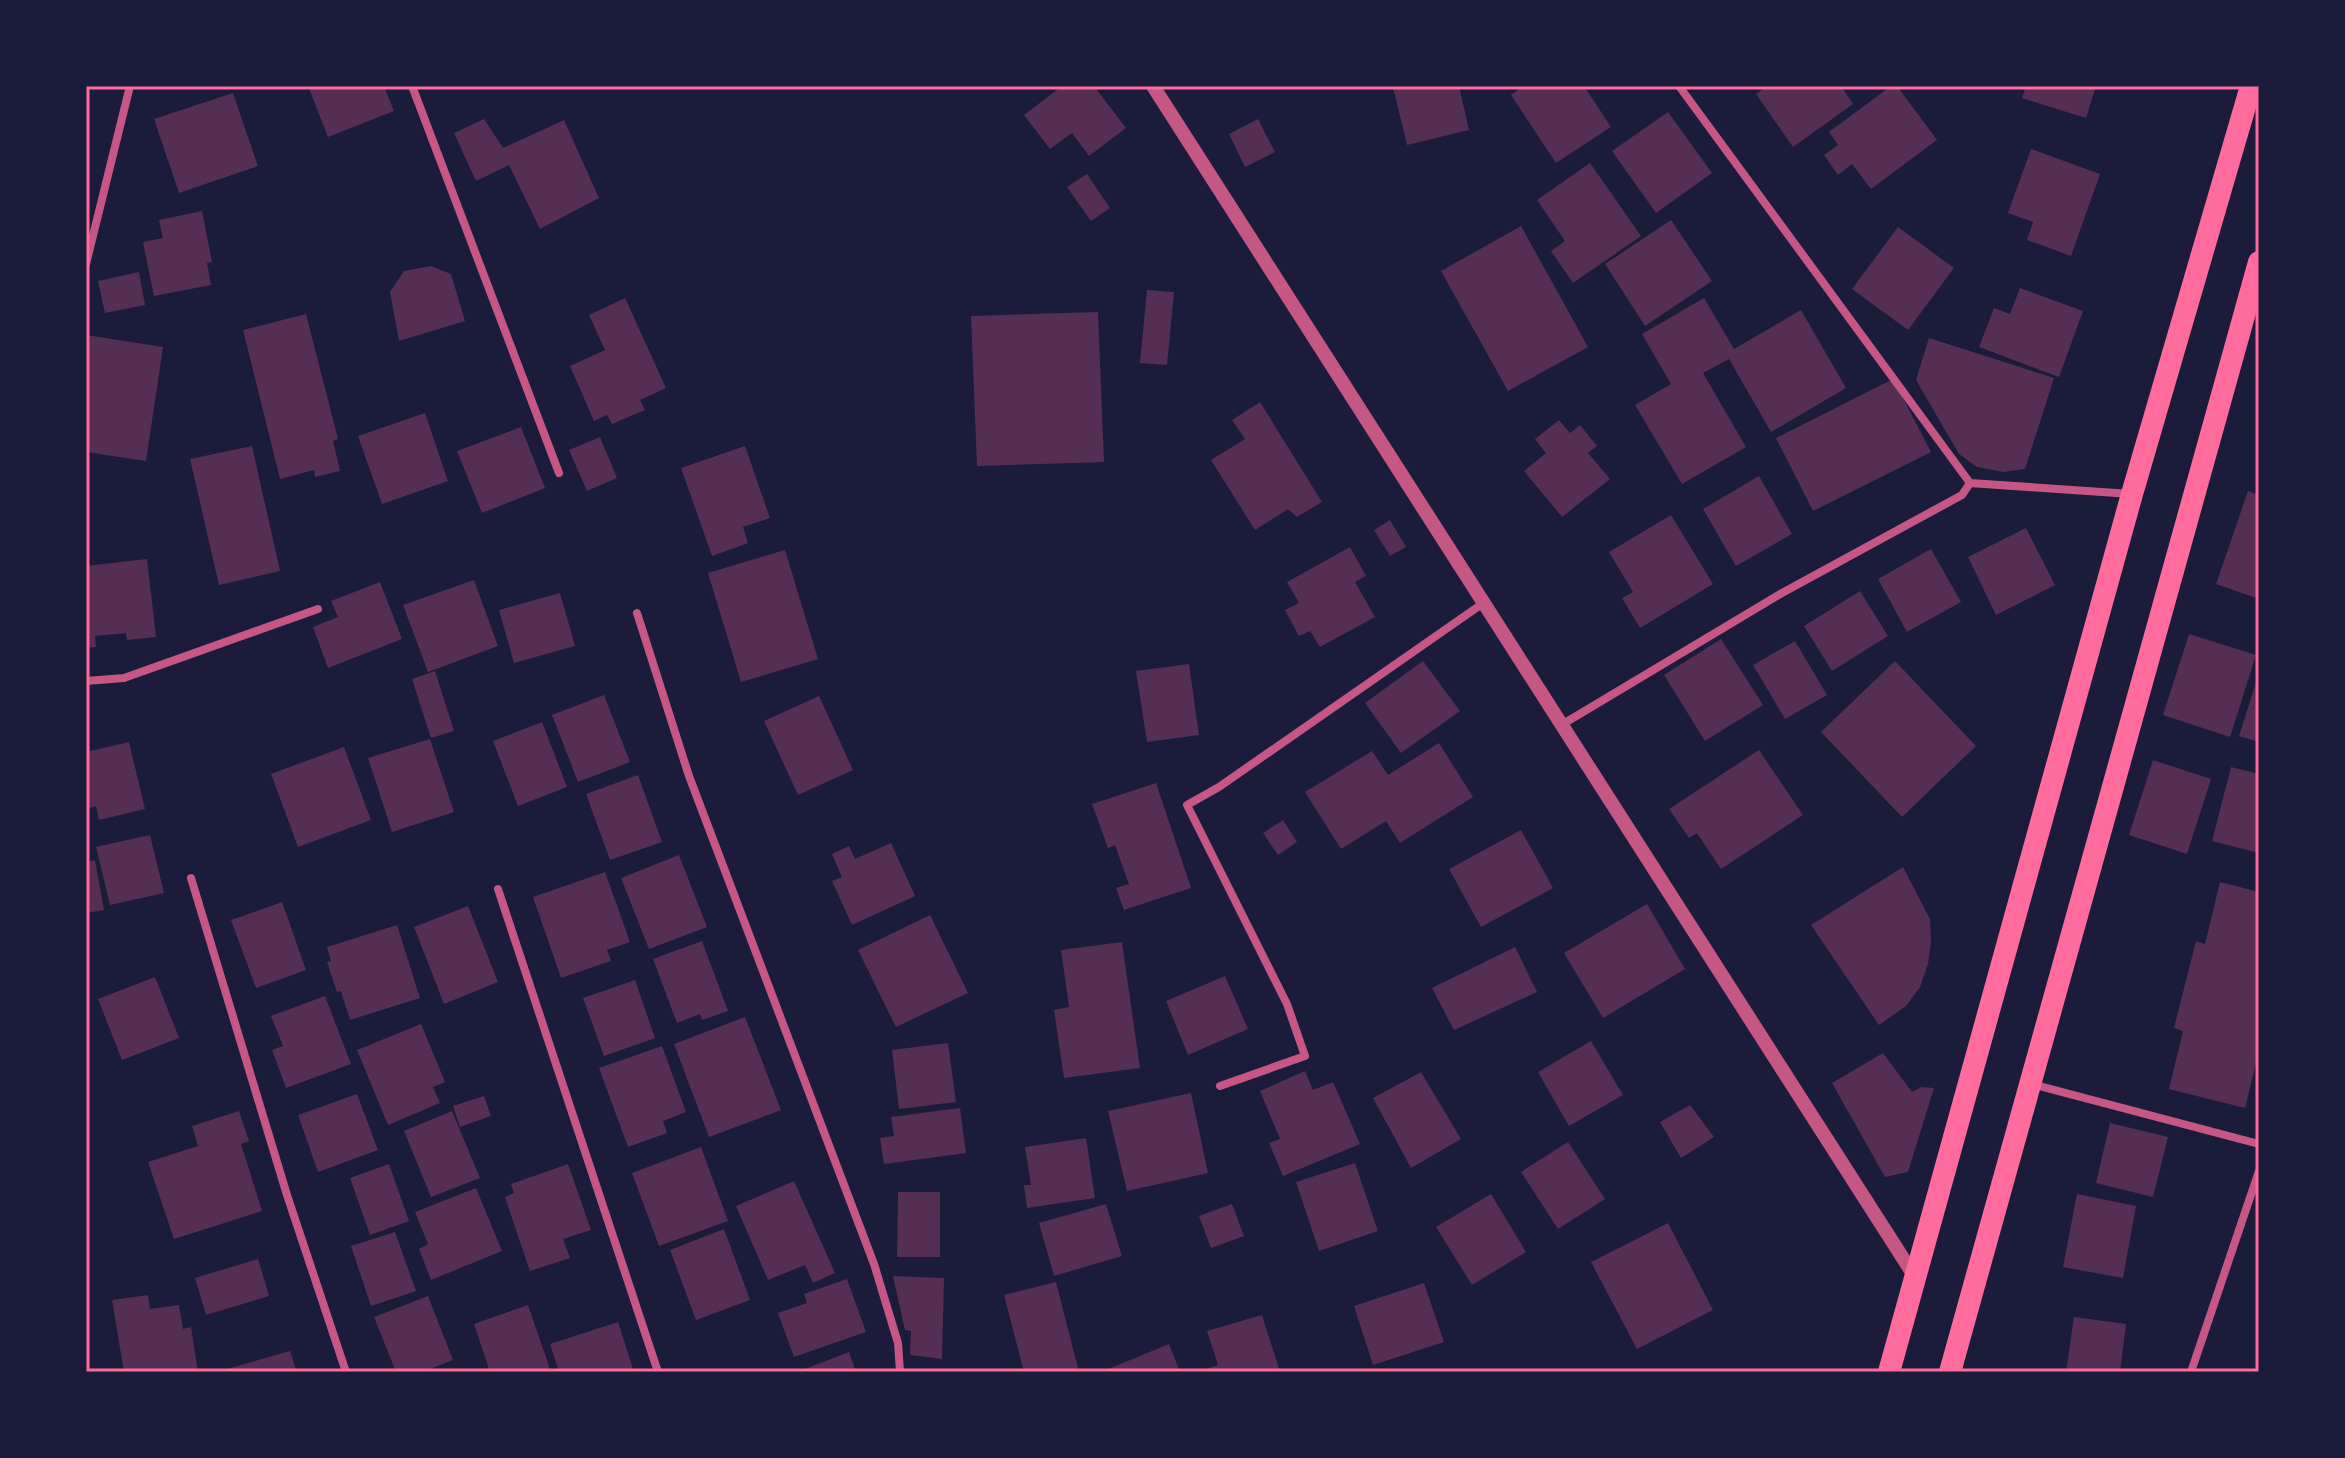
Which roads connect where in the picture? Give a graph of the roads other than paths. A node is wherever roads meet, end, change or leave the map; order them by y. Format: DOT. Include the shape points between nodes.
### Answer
graph roads {
  1 [pos="130,86"];
  2 [pos="412,86"];
  3 [pos="1153,86"];
  4 [pos="1679,86"];
  5 [pos="2251,86"];
  6 [pos="2259,262"];
  7 [pos="86,264"];
  8 [pos="559,473"];
  9 [pos="1970,483"];
  10 [pos="2132,494"];
  11 [pos="1482,604"];
  12 [pos="318,609"];
  13 [pos="637,613"];
  14 [pos="86,681"];
  15 [pos="1563,724"];
  16 [pos="191,878"];
  17 [pos="498,889"];
  18 [pos="2031,1084"];
  19 [pos="1220,1086"];
  20 [pos="2259,1144"];
  21 [pos="2259,1171"];
  22 [pos="1915,1277"];
  23 [pos="346,1372"];
  24 [pos="658,1372"];
  25 [pos="900,1372"];
  26 [pos="1889,1372"];
  27 [pos="1950,1372"];
  28 [pos="2191,1372"];
  1 -- 7 [label="street"];
  2 -- 8 [label="street"];
  3 -- 11 [label="street"];
  4 -- 9 [label="street"];
  5 -- 10 [label="highway"];
  6 -- 18 [label="highway"];
  9 -- 10 [label="street"];
  9 -- 15 [label="street" via="1962,495 1782,593"];
  10 -- 22 [label="highway"];
  11 -- 15 [label="street"];
  11 -- 19 [label="street" via="1187,805 1287,1004 1305,1056"];
  12 -- 14 [label="street" via="124,678"];
  13 -- 25 [label="street" via="689,776 874,1264 898,1343"];
  15 -- 22 [label="street"];
  16 -- 23 [label="street"];
  17 -- 24 [label="street"];
  18 -- 20 [label="street"];
  18 -- 27 [label="highway"];
  21 -- 28 [label="street"];
  22 -- 26 [label="highway"];
}
